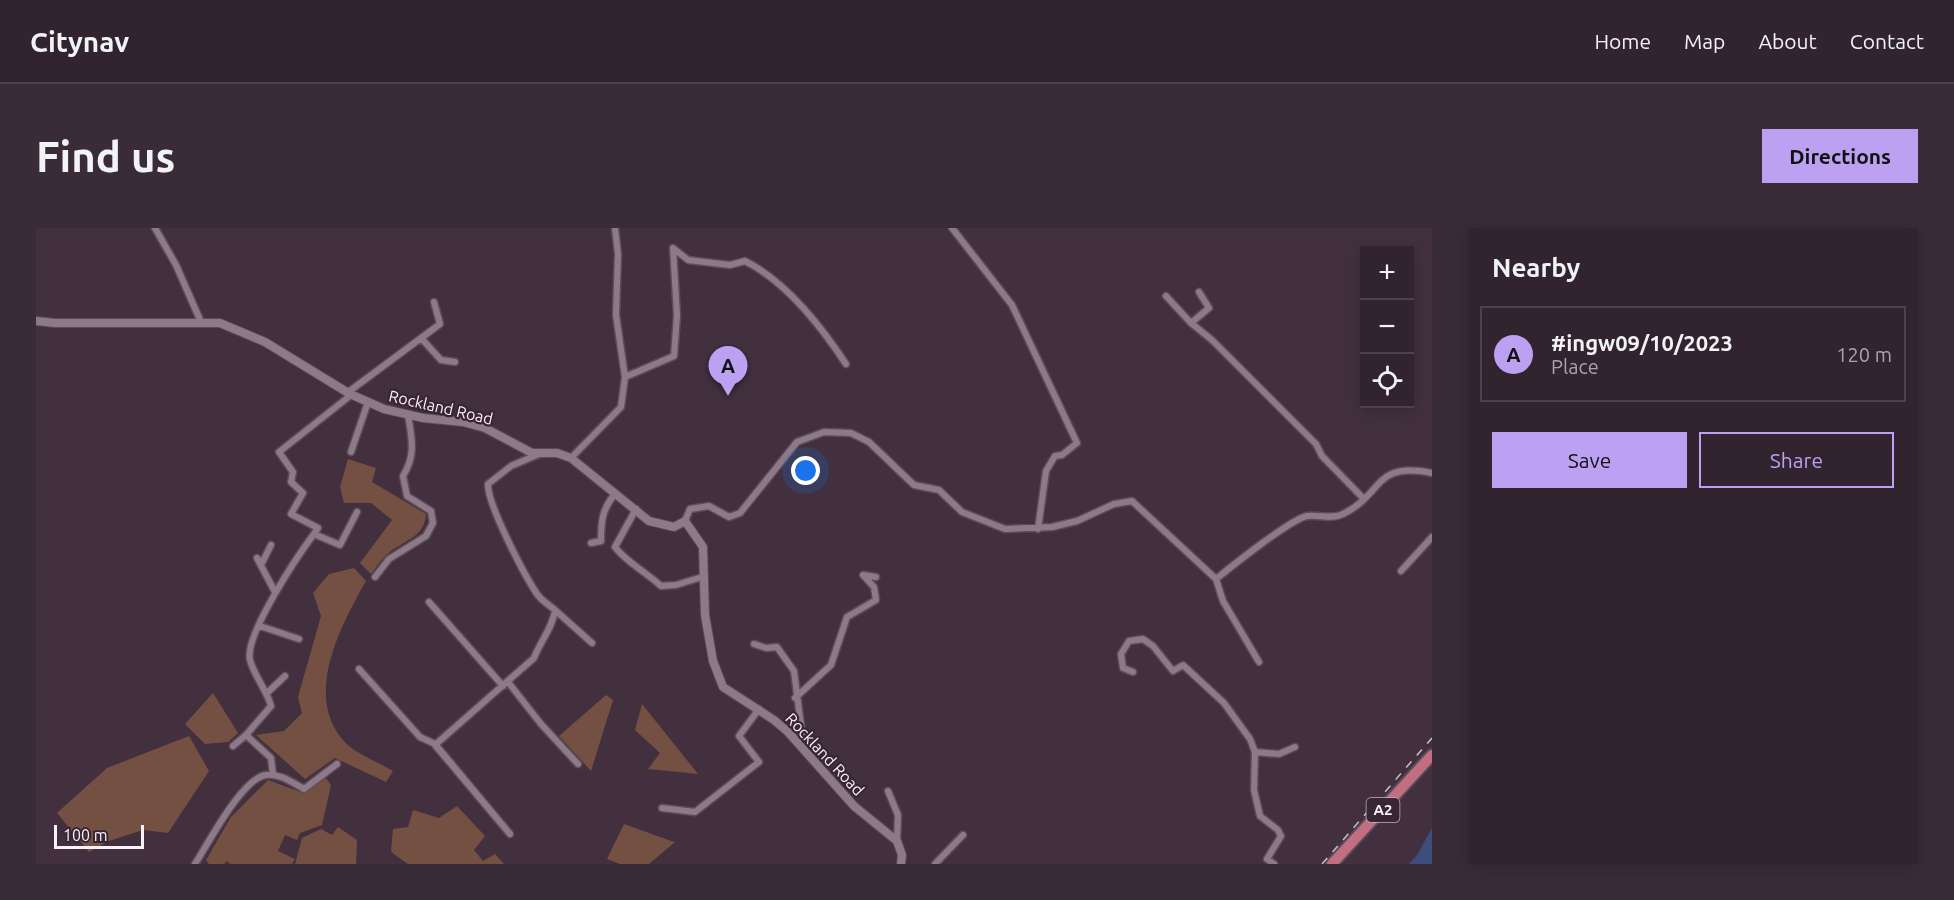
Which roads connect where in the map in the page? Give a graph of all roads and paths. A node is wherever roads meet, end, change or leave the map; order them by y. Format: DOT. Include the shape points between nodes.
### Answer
graph roads {
  1 [pos="155,228"];
  2 [pos="615,228"];
  3 [pos="952,228"];
  4 [pos="1199,292"];
  5 [pos="1166,296"];
  6 [pos="434,302"];
  7 [pos="36,321"];
  8 [pos="201,322"];
  9 [pos="1191,323"];
  10 [pos="421,338"];
  11 [pos="454,363"];
  12 [pos="846,364"];
  13 [pos="625,377"];
  14 [pos="349,394"];
  15 [pos="368,402"];
  16 [pos="408,415"];
  17 [pos="351,452"];
  18 [pos="538,454"];
  19 [pos="572,458"];
  20 [pos="1432,474"];
  21 [pos="615,494"];
  22 [pos="1363,498"];
  23 [pos="636,509"];
  24 [pos="357,512"];
  25 [pos="686,520"];
  26 [pos="1038,529"];
  27 [pos="314,534"];
  28 [pos="1432,537"];
  29 [pos="591,543"];
  30 [pos="271,545"];
  31 [pos="257,558"];
  32 [pos="261,565"];
  33 [pos="1401,571"];
  34 [pos="375,577"];
  35 [pos="702,577"];
  36 [pos="876,577"];
  37 [pos="1216,579"];
  38 [pos="275,592"];
  39 [pos="429,602"];
  40 [pos="555,610"];
  41 [pos="260,626"];
  42 [pos="299,639"];
  43 [pos="592,643"];
  44 [pos="754,644"];
  45 [pos="1259,662"];
  46 [pos="359,669"];
  47 [pos="1133,672"];
  48 [pos="285,676"];
  49 [pos="506,684"];
  50 [pos="267,693"];
  51 [pos="795,698"];
  52 [pos="759,709"];
  53 [pos="246,735"];
  54 [pos="797,742"];
  55 [pos="435,744"];
  56 [pos="233,746"];
  57 [pos="1295,747"];
  58 [pos="1255,752"];
  59 [pos="1432,755"];
  60 [pos="337,764"];
  61 [pos="578,764"];
  62 [pos="273,775"];
  63 [pos="888,790"];
  64 [pos="662,808"];
  65 [pos="963,835"];
  66 [pos="897,841"];
  67 [pos="195,864"];
  68 [pos="902,864"];
  69 [pos="935,864"];
  70 [pos="1274,864"];
  71 [pos="1332,864"];
  1 -- 8 [label="street"];
  2 -- 13 [label="street" via="616,315"];
  3 -- 26 [label="street" via="1012,305 1077,443 1055,456 1046,471"];
  4 -- 9 [label="street" via="1209,308"];
  5 -- 9 [label="street"];
  6 -- 10 [label="street" via="440,324"];
  7 -- 8 [label="street, Rockland Road"];
  8 -- 14 [label="street, Rockland Road" via="220,323 265,342"];
  9 -- 22 [label="street" via="1316,444 1322,456"];
  10 -- 11 [label="street" via="441,360"];
  10 -- 14 [label="street"];
  12 -- 13 [label="street" via="801,307 755,266 745,261 730,265 688,260 673,248 677,315 674,356"];
  13 -- 19 [label="street" via="621,406"];
  14 -- 15 [label="street, Rockland Road"];
  14 -- 27 [label="street" via="279,452 293,472 291,482 303,493 291,514 318,528"];
  15 -- 16 [label="street, Rockland Road"];
  15 -- 17 [label="street"];
  16 -- 18 [label="street, Rockland Road" via="485,428"];
  16 -- 34 [label="street" via="414,446 412,462 403,476 407,496 431,511 433,523 426,536 389,559"];
  18 -- 19 [label="street, Rockland Road" via="557,453"];
  18 -- 40 [label="street" via="511,466 488,484 488,492 538,596"];
  19 -- 21 [label="street, Rockland Road"];
  20 -- 22 [label="street" via="1410,469 1388,473"];
  21 -- 23 [label="street, Rockland Road"];
  21 -- 29 [label="street" via="601,519 601,541"];
  22 -- 37 [label="street" via="1336,517 1305,516"];
  23 -- 25 [label="street, Rockland Road" via="649,521 663,526 674,527"];
  23 -- 35 [label="street" via="615,547 620,554 660,586"];
  24 -- 27 [label="street" via="340,545"];
  25 -- 26 [label="street" via="690,509 709,506 729,517 740,513 797,442 824,432 850,433 869,442 914,485 939,490 973,518 1005,529"];
  25 -- 35 [label="street, Rockland Road" via="703,547"];
  26 -- 37 [label="street" via="1132,501"];
  27 -- 38 [label="street"];
  28 -- 33 [label="street"];
  30 -- 32 [label="street"];
  31 -- 32 [label="street"];
  32 -- 38 [label="street"];
  35 -- 52 [label="street, Rockland Road" via="716,672 723,687"];
  36 -- 51 [label="street" via="863,575 874,586 876,600 847,617 831,665"];
  37 -- 45 [label="street" via="1223,601"];
  38 -- 41 [label="street"];
  39 -- 49 [label="street"];
  40 -- 43 [label="street"];
  40 -- 49 [label="street" via="554,620 534,658"];
  41 -- 42 [label="street"];
  41 -- 50 [label="street" via="249,649 250,660"];
  44 -- 51 [label="street" via="777,647 785,654 794,671"];
  46 -- 55 [label="street" via="420,737"];
  47 -- 58 [label="street" via="1123,668 1121,654 1129,642 1143,639 1173,670 1183,664 1224,703"];
  48 -- 50 [label="street"];
  49 -- 55 [label="street"];
  49 -- 61 [label="street"];
  50 -- 53 [label="street" via="272,706"];
  51 -- 54 [label="street" via="802,733"];
  52 -- 54 [label="street, Rockland Road"];
  52 -- 64 [label="street" via="739,736 759,762 695,812"];
  53 -- 56 [label="street"];
  53 -- 62 [label="street" via="270,758"];
  54 -- 66 [label="street, Rockland Road" via="854,806"];
  55 -- 55 [label="street" via="495,816 510,834 465,780"];
  57 -- 58 [label="street" via="1279,754"];
  58 -- 70 [label="street" via="1254,790 1260,816 1281,837 1267,855"];
  59 -- 71 [label="highway, A2"];
  60 -- 62 [label="street" via="304,789"];
  62 -- 67 [label="street" via="260,777 237,798"];
  63 -- 66 [label="street" via="898,815"];
  65 -- 69 [label="street"];
  66 -- 68 [label="street"];
}
